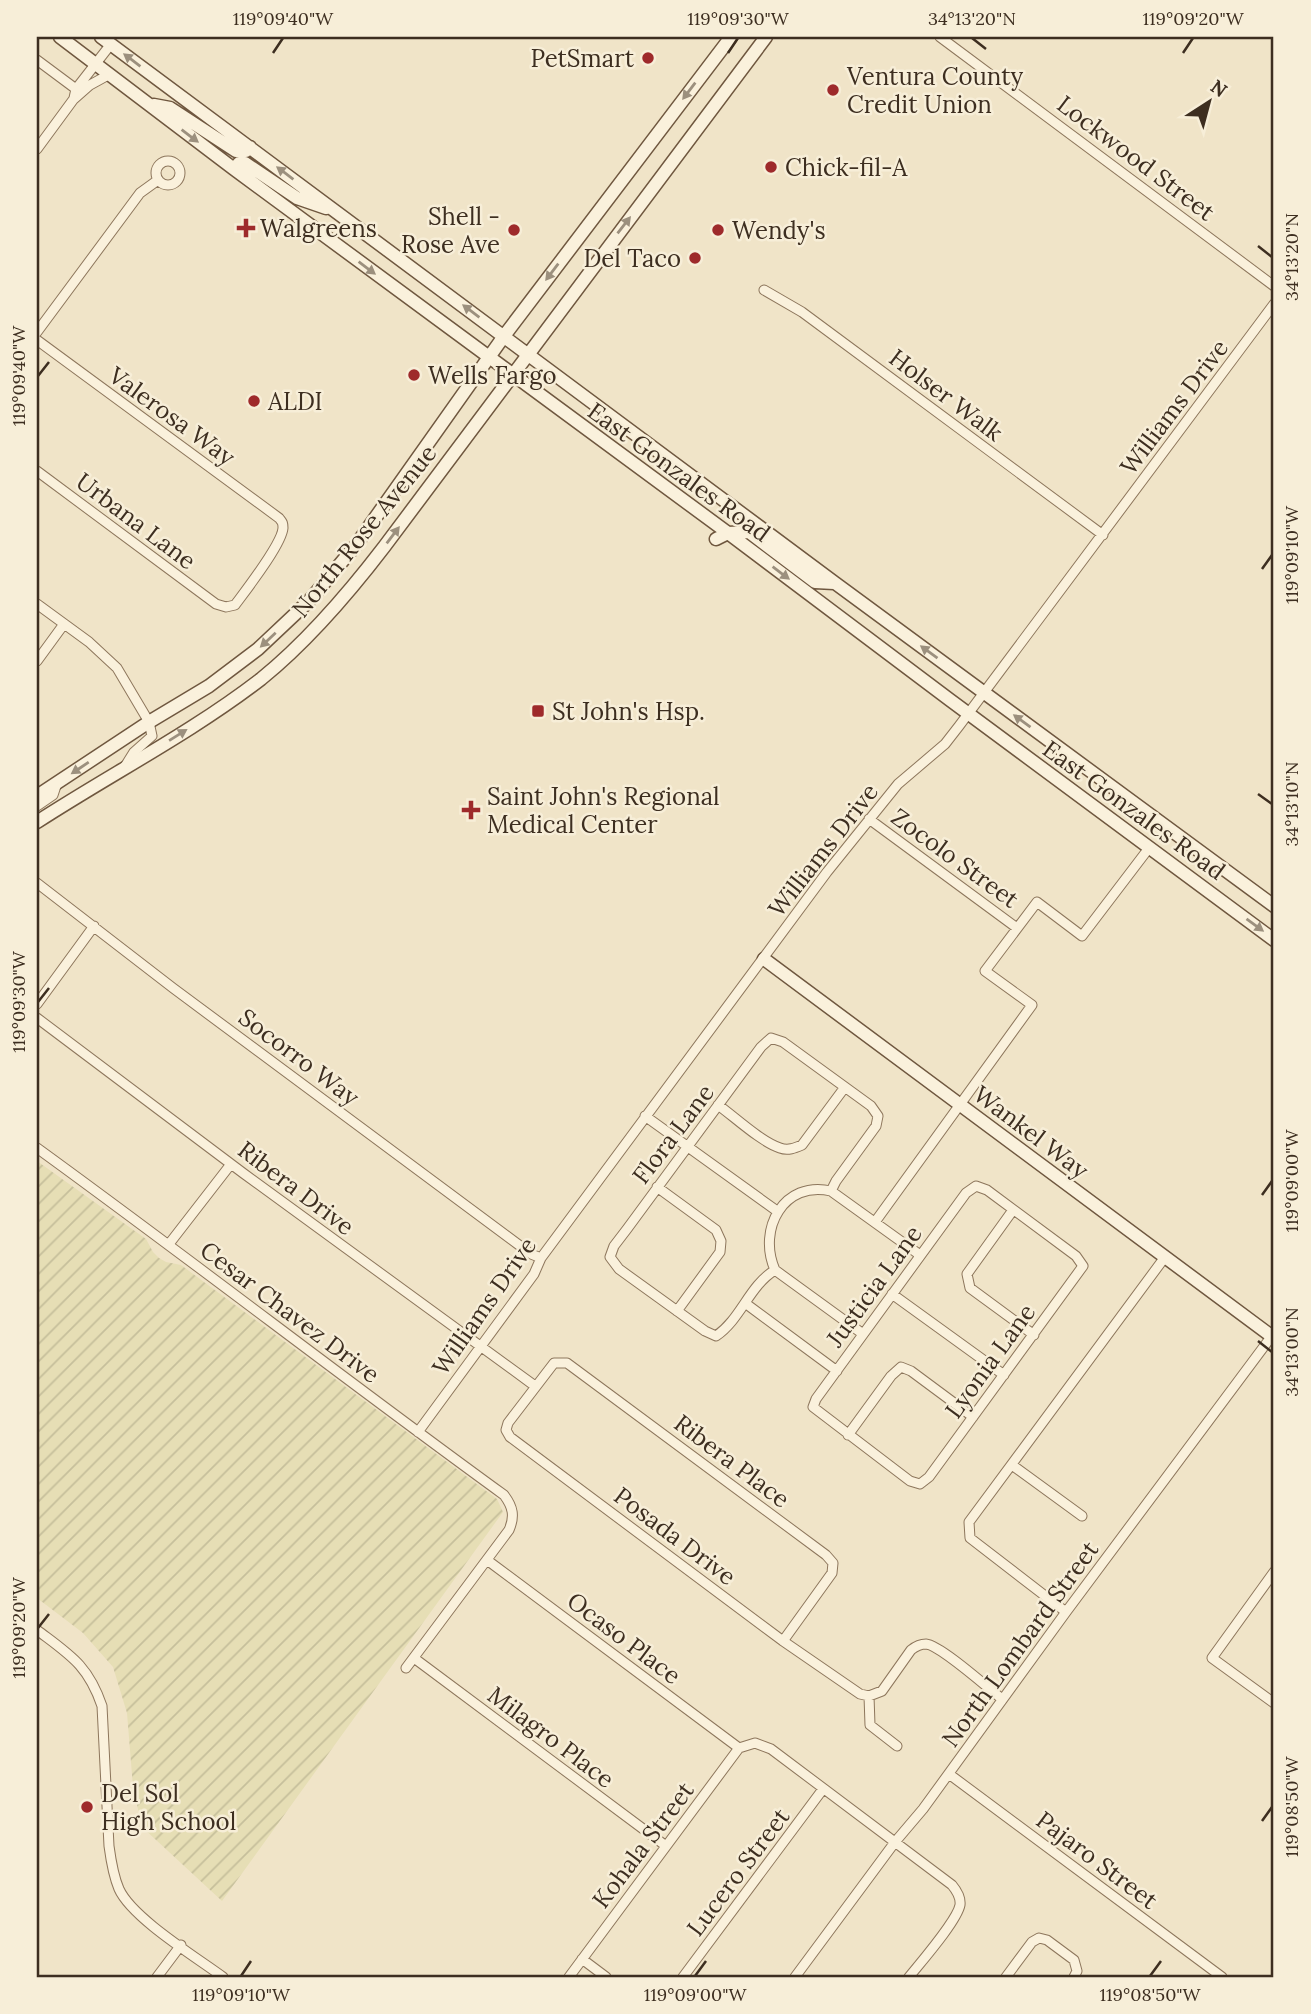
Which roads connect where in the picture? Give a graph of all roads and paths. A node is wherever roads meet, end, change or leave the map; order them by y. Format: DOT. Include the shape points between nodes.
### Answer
graph roads {
  1 [pos="60,37"];
  2 [pos="731,37"];
  3 [pos="766,37"];
  4 [pos="940,37"];
  5 [pos="106,40"];
  6 [pos="37,60"];
  7 [pos="95,64"];
  8 [pos="110,74"];
  9 [pos="79,91"];
  10 [pos="149,104"];
  11 [pos="250,147"];
  12 [pos="37,149"];
  13 [pos="234,169"];
  14 [pos="158,180"];
  15 [pos="337,212"];
  16 [pos="1274,286"];
  17 [pos="764,290"];
  18 [pos="1274,304"];
  19 [pos="37,332"];
  20 [pos="504,336"];
  21 [pos="37,340"];
  22 [pos="528,354"];
  23 [pos="489,358"];
  24 [pos="512,375"];
  25 [pos="37,471"];
  26 [pos="1103,535"];
  27 [pos="722,536"];
  28 [pos="835,583"];
  29 [pos="212,601"];
  30 [pos="37,604"];
  31 [pos="64,624"];
  32 [pos="37,661"];
  33 [pos="984,693"];
  34 [pos="968,714"];
  35 [pos="149,722"];
  36 [pos="124,768"];
  37 [pos="57,783"];
  38 [pos="37,796"];
  39 [pos="37,806"];
  40 [pos="869,819"];
  41 [pos="37,822"];
  42 [pos="1149,848"];
  43 [pos="37,883"];
  44 [pos="1274,906"];
  45 [pos="94,926"];
  46 [pos="1017,928"];
  47 [pos="1274,940"];
  48 [pos="764,959"];
  49 [pos="37,1004"];
  50 [pos="37,1018"];
  51 [pos="845,1087"];
  52 [pos="718,1105"];
  53 [pos="961,1106"];
  54 [pos="645,1116"];
  55 [pos="688,1146"];
  56 [pos="37,1149"];
  57 [pos="231,1164"];
  58 [pos="657,1187"];
  59 [pos="831,1191"];
  60 [pos="1013,1210"];
  61 [pos="777,1211"];
  62 [pos="875,1222"];
  63 [pos="169,1244"];
  64 [pos="920,1255"];
  65 [pos="1165,1257"];
  66 [pos="541,1258"];
  67 [pos="775,1270"];
  68 [pos="892,1294"];
  69 [pos="745,1303"];
  70 [pos="677,1311"];
  71 [pos="863,1334"];
  72 [pos="1034,1335"];
  73 [pos="1273,1336"];
  74 [pos="479,1348"];
  75 [pos="837,1371"];
  76 [pos="1004,1375"];
  77 [pos="535,1386"];
  78 [pos="973,1417"];
  79 [pos="418,1432"];
  80 [pos="848,1435"];
  81 [pos="1012,1465"];
  82 [pos="1082,1516"];
  83 [pos="486,1560"];
  84 [pos="1274,1572"];
  85 [pos="1066,1612"];
  86 [pos="37,1630"];
  87 [pos="783,1641"];
  88 [pos="414,1658"];
  89 [pos="406,1668"];
  90 [pos="869,1696"];
  91 [pos="1002,1699"];
  92 [pos="1274,1703"];
  93 [pos="897,1746"];
  94 [pos="739,1748"];
  95 [pos="949,1774"];
  96 [pos="823,1789"];
  97 [pos="895,1842"];
  98 [pos="666,1846"];
  99 [pos="181,1945"];
  100 [pos="582,1959"];
  101 [pos="157,1977"];
  102 [pos="223,1977"];
  103 [pos="569,1977"];
  104 [pos="606,1977"];
  105 [pos="683,1977"];
  106 [pos="795,1977"];
  107 [pos="909,1977"];
  108 [pos="1006,1977"];
  109 [pos="1074,1977"];
  110 [pos="1222,1977"];
  1 -- 7 [label="main road, East Gonzales Road"];
  2 -- 20 [label="main road, North Rose Avenue, one-way"];
  22 -- 3 [label="main road, North Rose Avenue, one-way"];
  4 -- 16 [label="street, Lockwood Street"];
  5 -- 7 [label="street"];
  11 -- 5 [label="main road, East Gonzales Road, one-way"];
  6 -- 9 [label="street"];
  7 -- 8 [label="main road, East Gonzales Road"];
  7 -- 9 [label="street"];
  8 -- 9 [label="street"];
  8 -- 10 [label="main road, East Gonzales Road"];
  9 -- 12 [label="street"];
  10 -- 11 [label="main road" via="170,108 236,151 242,153"];
  10 -- 13 [label="main road, East Gonzales Road, one-way"];
  15 -- 11 [label="main road, East Gonzales Road, one-way"];
  13 -- 15 [label="main road" via="245,163 297,198"];
  13 -- 23 [label="main road, East Gonzales Road, one-way"];
  14 -- 19 [label="street" via="140,193"];
  20 -- 15 [label="main road, East Gonzales Road, one-way"];
  17 -- 26 [label="street, Holser Walk" via="802,312"];
  18 -- 26 [label="street, Williams Drive"];
  20 -- 22 [label="main road, East Gonzales Road"];
  20 -- 23 [label="main road, North Rose Avenue"];
  21 -- 29 [label="street, Valerosa Way" via="283,524 275,547 236,605 226,607"];
  22 -- 24 [label="main road, North Rose Avenue"];
  22 -- 28 [label="main road, East Gonzales Road"];
  23 -- 24 [label="main road, East Gonzales Road"];
  23 -- 35 [label="main road, North Rose Avenue, one-way" via="356,545 309,601 258,649"];
  24 -- 27 [label="main road, East Gonzales Road"];
  36 -- 24 [label="main road, North Rose Avenue, one-way" via="238,696 303,641 366,571"];
  25 -- 29 [label="street, Urbana Lane"];
  26 -- 33 [label="street, Williams Drive"];
  27 -- 28 [label="main road" via="749,532 815,582"];
  27 -- 34 [label="main road, East Gonzales Road, one-way"];
  33 -- 28 [label="main road, East Gonzales Road, one-way"];
  30 -- 31 [label="street"];
  31 -- 32 [label="street"];
  31 -- 35 [label="street" via="117,668"];
  33 -- 34 [label="street, Williams Drive"];
  44 -- 33 [label="main road, East Gonzales Road, one-way"];
  34 -- 40 [label="street, Williams Drive" via="945,744 898,784"];
  34 -- 42 [label="main road, East Gonzales Road"];
  35 -- 36 [label="street" via="152,736"];
  35 -- 37 [label="main road, North Rose Avenue, one-way"];
  36 -- 41 [label="main road, North Rose Avenue"];
  37 -- 38 [label="main road, North Rose Avenue"];
  37 -- 39 [label="street" via="53,795"];
  40 -- 46 [label="street, Zocolo Street"];
  40 -- 48 [label="street, Williams Drive"];
  42 -- 46 [label="street, Zocolo Street" via="1082,936 1037,902"];
  42 -- 47 [label="main road, East Gonzales Road, one-way"];
  43 -- 45 [label="street, Socorro Way"];
  45 -- 49 [label="street"];
  45 -- 66 [label="street, Socorro Way"];
  46 -- 53 [label="street" via="985,971 1032,1005"];
  48 -- 53 [label="main road, Wankel Way"];
  48 -- 54 [label="street, Williams Drive"];
  50 -- 57 [label="street, Ribera Drive"];
  51 -- 52 [label="street" via="802,1144 792,1149 768,1142"];
  51 -- 52 [label="street, Flora Lane" via="771,1038"];
  51 -- 59 [label="street" via="878,1116 876,1126"];
  52 -- 55 [label="street, Flora Lane"];
  53 -- 62 [label="street"];
  53 -- 65 [label="main road, Wankel Way"];
  54 -- 55 [label="street"];
  54 -- 66 [label="street, Williams Drive"];
  55 -- 58 [label="street, Flora Lane"];
  55 -- 61 [label="street"];
  56 -- 63 [label="street, Cesar Chavez Drive"];
  57 -- 63 [label="street"];
  57 -- 74 [label="street, Ribera Drive"];
  58 -- 70 [label="street" via="716,1230 721,1241 720,1252"];
  58 -- 70 [label="street, Flora Lane" via="614,1246 611,1258 619,1269"];
  59 -- 61 [label="street" via="802,1193"];
  59 -- 62 [label="street"];
  60 -- 64 [label="street, Justicia Lane" via="976,1186"];
  60 -- 72 [label="street" via="967,1274 970,1288"];
  60 -- 72 [label="street, Lyonia Lane" via="1083,1266"];
  61 -- 67 [label="street" via="768,1240"];
  62 -- 64 [label="street"];
  63 -- 79 [label="street, Cesar Chavez Drive"];
  64 -- 68 [label="street, Justicia Lane"];
  65 -- 73 [label="main road, Wankel Way"];
  65 -- 81 [label="street"];
  66 -- 74 [label="street, Williams Drive"];
  67 -- 69 [label="street" via="763,1277"];
  67 -- 71 [label="street"];
  68 -- 71 [label="street, Justicia Lane"];
  68 -- 76 [label="street"];
  69 -- 70 [label="street" via="716,1336"];
  69 -- 75 [label="street"];
  71 -- 75 [label="street, Justicia Lane"];
  72 -- 76 [label="street, Lyonia Lane"];
  73 -- 85 [label="street, North Lombard Street"];
  74 -- 77 [label="street, Ribera Drive"];
  74 -- 79 [label="street, Williams Drive"];
  75 -- 80 [label="street, Justicia Lane" via="814,1409"];
  76 -- 78 [label="street, Lyonia Lane"];
  77 -- 87 [label="street, Posada Drive" via="508,1423 510,1437"];
  77 -- 87 [label="street, Ribera Place" via="554,1363 566,1363 826,1555 833,1563 832,1573"];
  78 -- 80 [label="street, Lyonia Lane" via="919,1484"];
  78 -- 80 [label="street" via="901,1367"];
  79 -- 83 [label="street, Cesar Chavez Drive" via="504,1495 513,1512 509,1530"];
  81 -- 82 [label="street"];
  81 -- 85 [label="street" via="969,1522 970,1538"];
  83 -- 88 [label="street"];
  83 -- 94 [label="street, Ocaso Place"];
  84 -- 92 [label="street" via="1212,1658"];
  85 -- 91 [label="street, North Lombard Street"];
  86 -- 99 [label="street" via="86,1670 102,1706 109,1846 120,1891 135,1910"];
  87 -- 90 [label="street, Posada Drive"];
  88 -- 89 [label="street"];
  88 -- 98 [label="street, Milagro Place"];
  90 -- 91 [label="street" via="882,1691 911,1650 926,1644"];
  90 -- 93 [label="street" via="870,1725"];
  91 -- 95 [label="street, North Lombard Street"];
  94 -- 96 [label="street" via="755,1744 771,1749"];
  94 -- 98 [label="street, Kohala Street"];
  95 -- 97 [label="street, North Lombard Street"];
  95 -- 110 [label="street, Pajaro Street"];
  96 -- 97 [label="street"];
  96 -- 105 [label="street, Lucero Street"];
  97 -- 106 [label="street, North Lombard Street"];
  97 -- 107 [label="street" via="952,1885 960,1901 956,1916"];
  98 -- 100 [label="street, Kohala Street"];
  99 -- 101 [label="street"];
  99 -- 102 [label="street"];
  100 -- 103 [label="street, Kohala Street"];
  100 -- 104 [label="street"];
  108 -- 109 [label="street" via="1032,1942 1043,1938 1074,1960"];
}
